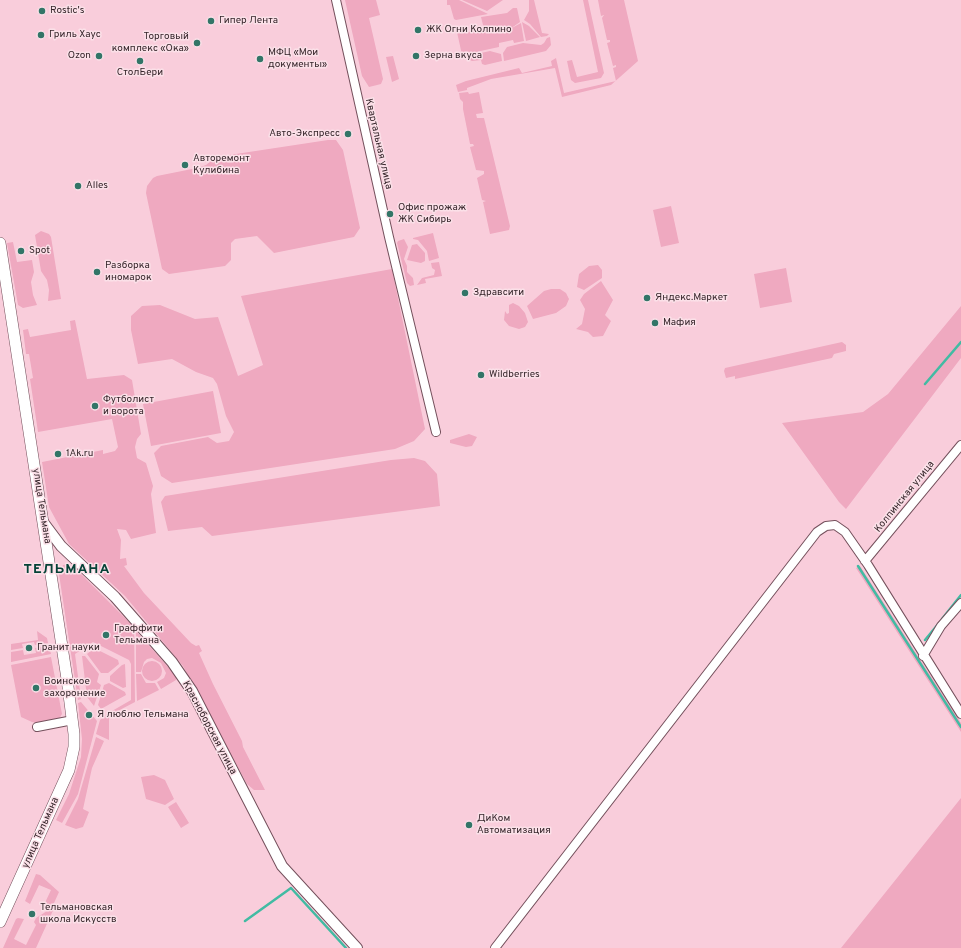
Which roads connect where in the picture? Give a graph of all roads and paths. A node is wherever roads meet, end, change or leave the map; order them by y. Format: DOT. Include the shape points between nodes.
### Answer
graph roads {
  1 [pos="336,0"];
  2 [pos="0,243"];
  3 [pos="436,432"];
  4 [pos="961,445"];
  5 [pos="43,522"];
  6 [pos="865,561"];
  7 [pos="961,602"];
  8 [pos="923,656"];
  9 [pos="961,714"];
  10 [pos="72,720"];
  11 [pos="37,727"];
  12 [pos="0,922"];
  13 [pos="357,948"];
  14 [pos="495,948"];
  1 -- 3 [label="street, Квартальная улица"];
  2 -- 5 [label="main road, улица Тельмана"];
  4 -- 6 [label="street, Колпинская улица"];
  5 -- 10 [label="main road, улица Тельмана"];
  5 -- 13 [label="street, Красноборская улица" via="61,546 115,597 172,662 192,691 282,866"];
  6 -- 8 [label="street"];
  6 -- 14 [label="street" via="840,527 830,525 819,530"];
  7 -- 8 [label="street" via="941,626"];
  8 -- 9 [label="street"];
  10 -- 11 [label="street"];
  10 -- 12 [label="main road, улица Тельмана" via="74,747 69,770"];
}
